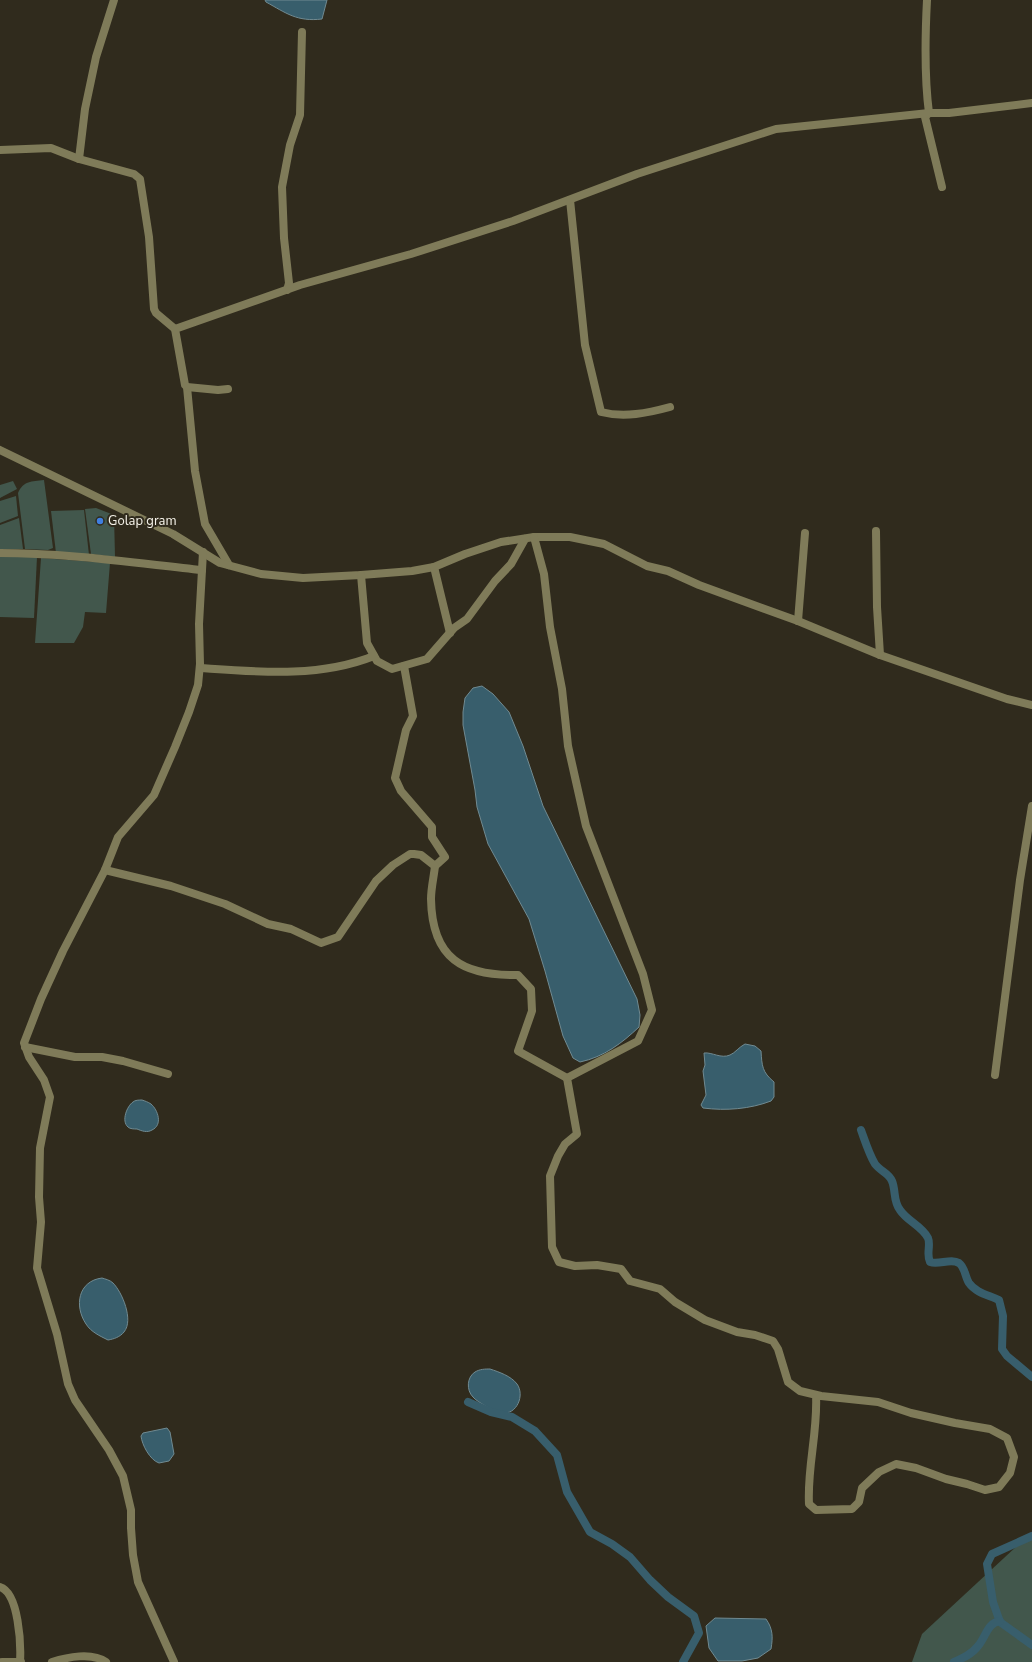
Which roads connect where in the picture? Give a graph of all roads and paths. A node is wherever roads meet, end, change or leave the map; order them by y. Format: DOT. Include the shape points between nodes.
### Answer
graph roads {
  1 [pos="114,0"];
  2 [pos="927,0"];
  3 [pos="302,32"];
  4 [pos="1032,103"];
  5 [pos="929,113"];
  6 [pos="0,150"];
  7 [pos="79,159"];
  8 [pos="942,188"];
  9 [pos="570,200"];
  10 [pos="287,290"];
  11 [pos="175,329"];
  12 [pos="187,387"];
  13 [pos="228,389"];
  14 [pos="670,407"];
  15 [pos="0,450"];
  16 [pos="876,530"];
  17 [pos="805,533"];
  18 [pos="530,538"];
  19 [pos="203,552"];
  20 [pos="0,554"];
  21 [pos="229,565"];
  22 [pos="434,567"];
  23 [pos="202,570"];
  24 [pos="361,576"];
  25 [pos="798,621"];
  26 [pos="450,633"];
  27 [pos="880,655"];
  28 [pos="374,656"];
  29 [pos="404,666"];
  30 [pos="200,668"];
  31 [pos="1032,705"];
  32 [pos="1032,806"];
  33 [pos="435,866"];
  34 [pos="105,870"];
  35 [pos="25,1047"];
  36 [pos="168,1074"];
  37 [pos="995,1075"];
  38 [pos="567,1078"];
  39 [pos="816,1395"];
  40 [pos="0,1587"];
  41 [pos="2,1662"];
  42 [pos="20,1662"];
  43 [pos="52,1662"];
  44 [pos="106,1662"];
  45 [pos="174,1662"];
  1 -- 7 [label="street" via="96,56 85,109"];
  2 -- 5 [label="street" via="924,43 925,87"];
  3 -- 10 [label="street" via="300,115 290,145 282,187 289,283"];
  4 -- 5 [label="street"];
  5 -- 8 [label="street" via="925,117"];
  5 -- 9 [label="street" via="776,129 637,174"];
  6 -- 7 [label="street" via="51,148"];
  7 -- 11 [label="street" via="134,174 140,179 154,308 156,313"];
  9 -- 10 [label="street" via="418,252"];
  9 -- 14 [label="street" via="586,345 601,412 622,415"];
  10 -- 11 [label="street"];
  11 -- 12 [label="street"];
  12 -- 13 [label="street"];
  12 -- 21 [label="street" via="194,470 206,524"];
  15 -- 19 [label="street" via="173,534"];
  16 -- 27 [label="street"];
  17 -- 25 [label="street"];
  18 -- 22 [label="street" via="501,542"];
  18 -- 25 [label="street" via="570,537 604,544 647,566 668,571"];
  18 -- 26 [label="street" via="467,619"];
  18 -- 38 [label="street" via="544,574 550,627 562,688 568,746 586,826 643,974 652,1010 638,1041"];
  19 -- 21 [label="street" via="220,563"];
  19 -- 23 [label="street"];
  20 -- 23 [label="street" via="24,553 117,560"];
  21 -- 24 [label="street" via="261,574 302,578"];
  22 -- 24 [label="street"];
  22 -- 26 [label="street"];
  23 -- 30 [label="street"];
  24 -- 28 [label="street" via="367,643"];
  25 -- 27 [label="street"];
  26 -- 29 [label="street" via="427,659"];
  27 -- 31 [label="street" via="1007,699"];
  28 -- 29 [label="street" via="377,661 392,669"];
  28 -- 30 [label="street" via="350,665 303,672"];
  29 -- 33 [label="street" via="413,716 406,730 395,778 400,791 432,827 432,837 444,858"];
  30 -- 34 [label="street" via="198,685 191,705 154,795 118,836"];
  32 -- 37 [label="street"];
  33 -- 34 [label="street" via="421,855 414,854 393,865 376,881 338,937 321,943 291,929 268,924 225,904"];
  33 -- 38 [label="street" via="431,898 433,926 439,942 450,956 470,970 518,975 532,989 532,1011 518,1051"];
  34 -- 35 [label="street" via="41,999 24,1043"];
  35 -- 36 [label="street" via="75,1057 102,1057"];
  35 -- 45 [label="street" via="44,1080 50,1097 40,1148 39,1197 42,1222 37,1268 57,1334 68,1384 75,1400 109,1450 123,1476 132,1510 130,1528 138,1582"];
  38 -- 39 [label="street" via="577,1134 565,1144 550,1176 552,1247 559,1262 575,1266 597,1264 621,1269 630,1281 660,1289 675,1302 705,1320 737,1332 773,1341 778,1348 788,1382 800,1391"];
  39 -- 39 [label="street" via="878,1402 912,1413 990,1429 1008,1438 1014,1456 1010,1473 998,1487 985,1490 896,1464 878,1472 862,1488 859,1502 852,1509 816,1510 809,1504 808,1484 817,1423"];
  40 -- 42 [label="street" via="7,1591 16,1614 20,1637"];
  41 -- 42 [label="street"];
  43 -- 44 [label="street" via="68,1657 90,1657"];
}
